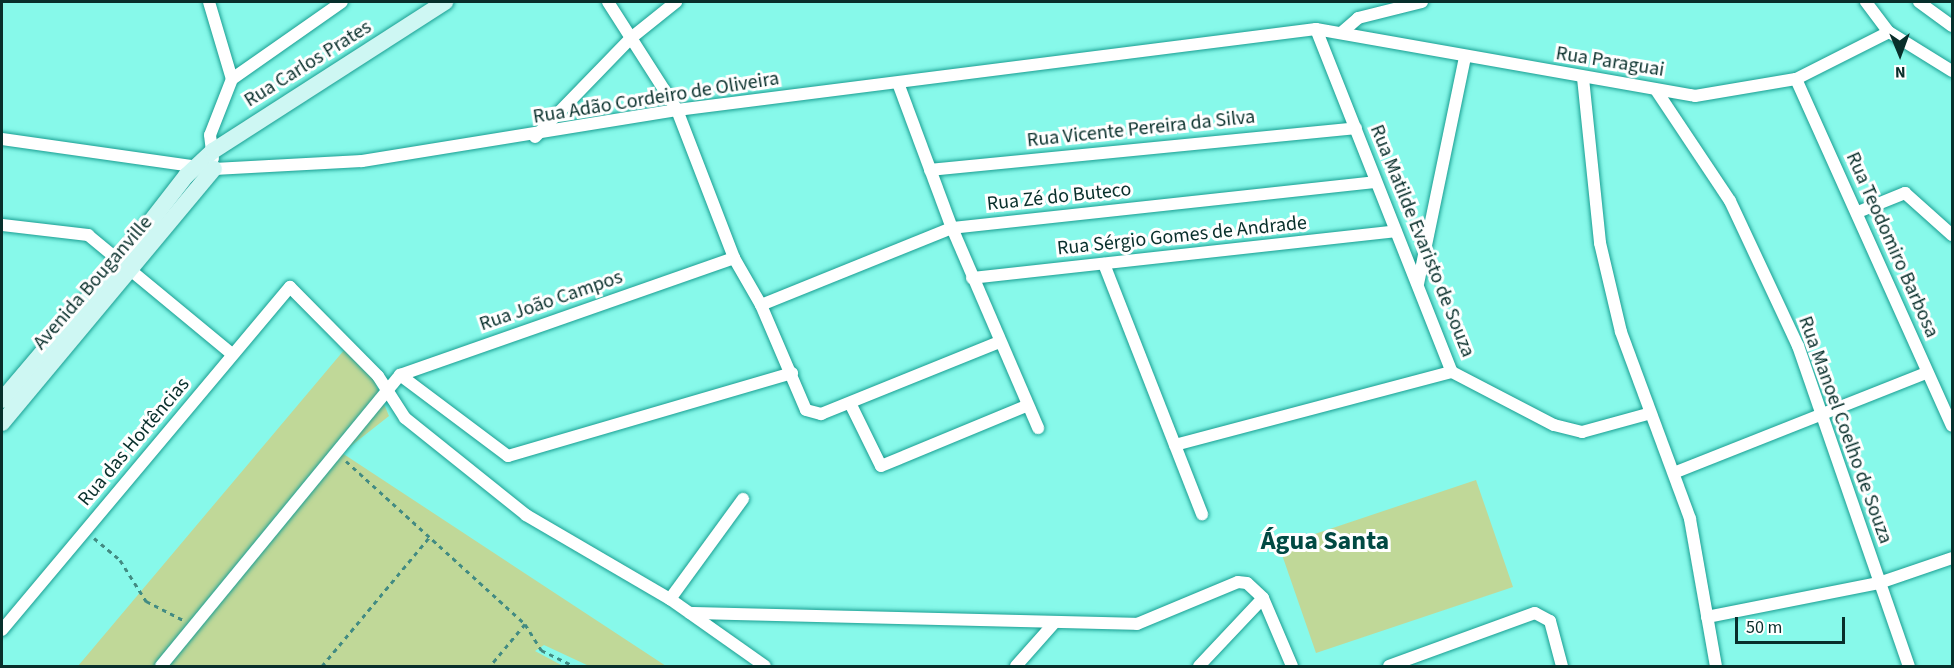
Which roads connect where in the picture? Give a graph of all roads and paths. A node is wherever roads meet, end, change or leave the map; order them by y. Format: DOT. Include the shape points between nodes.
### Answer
graph roads {
  1 [pos="209,2"];
  2 [pos="342,2"];
  3 [pos="446,2"];
  4 [pos="608,2"];
  5 [pos="676,2"];
  6 [pos="1422,2"];
  7 [pos="1866,2"];
  8 [pos="1919,2"];
  9 [pos="1953,26"];
  10 [pos="1316,29"];
  11 [pos="1889,32"];
  12 [pos="1341,33"];
  13 [pos="632,38"];
  14 [pos="1465,58"];
  15 [pos="1953,71"];
  16 [pos="1583,78"];
  17 [pos="232,79"];
  18 [pos="1796,79"];
  19 [pos="898,83"];
  20 [pos="1656,90"];
  21 [pos="677,111"];
  22 [pos="1356,128"];
  23 [pos="535,136"];
  24 [pos="2,139"];
  25 [pos="213,151"];
  26 [pos="196,167"];
  27 [pos="214,169"];
  28 [pos="930,170"];
  29 [pos="1376,182"];
  30 [pos="1858,212"];
  31 [pos="2,225"];
  32 [pos="952,228"];
  33 [pos="1395,231"];
  34 [pos="1953,234"];
  35 [pos="734,258"];
  36 [pos="1104,264"];
  37 [pos="126,266"];
  38 [pos="972,278"];
  39 [pos="1418,284"];
  40 [pos="761,305"];
  41 [pos="999,342"];
  42 [pos="232,354"];
  43 [pos="1452,372"];
  44 [pos="792,373"];
  45 [pos="1926,373"];
  46 [pos="400,375"];
  47 [pos="388,389"];
  48 [pos="2,400"];
  49 [pos="850,403"];
  50 [pos="1026,406"];
  51 [pos="1648,414"];
  52 [pos="1822,417"];
  53 [pos="2,423"];
  54 [pos="1953,426"];
  55 [pos="1038,428"];
  56 [pos="1174,446"];
  57 [pos="336,452"];
  58 [pos="1676,472"];
  59 [pos="743,499"];
  60 [pos="1202,514"];
  61 [pos="85,530"];
  62 [pos="431,535"];
  63 [pos="1953,558"];
  64 [pos="1880,583"];
  65 [pos="1263,598"];
  66 [pos="670,599"];
  67 [pos="690,613"];
  68 [pos="1707,617"];
  69 [pos="1056,622"];
  70 [pos="525,624"];
  71 [pos="196,625"];
  72 [pos="2,630"];
  73 [pos="161,666"];
  74 [pos="321,666"];
  75 [pos="490,666"];
  76 [pos="574,666"];
  77 [pos="765,666"];
  78 [pos="1016,666"];
  79 [pos="1199,666"];
  80 [pos="1292,666"];
  81 [pos="1389,666"];
  82 [pos="1562,666"];
  83 [pos="1716,666"];
  84 [pos="1909,666"];
  1 -- 17 [label="street"];
  2 -- 17 [label="street"];
  3 -- 25 [label="street, Rua Carlos Prates"];
  4 -- 13 [label="street"];
  5 -- 13 [label="street"];
  6 -- 12 [label="street" via="1358,18"];
  7 -- 11 [label="street"];
  8 -- 9 [label="street"];
  10 -- 12 [label="street, Rua Paraguai"];
  10 -- 19 [label="street, Rua Adão Cordeiro de Oliveira"];
  10 -- 22 [label="street, Rua Matilde Evaristo de Souza"];
  11 -- 15 [label="street"];
  11 -- 18 [label="street, Rua Paraguai"];
  12 -- 14 [label="street, Rua Paraguai"];
  13 -- 21 [label="street"];
  13 -- 23 [label="street"];
  14 -- 16 [label="street, Rua Paraguai"];
  14 -- 39 [label="street"];
  16 -- 20 [label="street, Rua Paraguai"];
  16 -- 51 [label="street" via="1600,243 1621,332"];
  17 -- 25 [label="street" via="210,135"];
  18 -- 20 [label="street, Rua Paraguai" via="1695,96"];
  18 -- 30 [label="street, Rua Teodomiro Barbosa"];
  19 -- 21 [label="street, Rua Adão Cordeiro de Oliveira"];
  19 -- 28 [label="street"];
  20 -- 52 [label="street, Rua Manoel Coelho de Souza" via="1730,201 1798,345"];
  21 -- 23 [label="street, Rua Adão Cordeiro de Oliveira"];
  21 -- 35 [label="street"];
  22 -- 28 [label="street, Rua Vicente Pereira da Silva"];
  22 -- 29 [label="street, Rua Matilde Evaristo de Souza"];
  23 -- 27 [label="street, Rua Adão Cordeiro de Oliveira" via="362,161"];
  24 -- 26 [label="street, Rua Adão Cordeiro de Oliveira"];
  25 -- 26 [label="street, Rua Carlos Prates"];
  25 -- 27 [label="street"];
  26 -- 27 [label="street, Rua Adão Cordeiro de Oliveira"];
  26 -- 37 [label="street, Avenida Bouganville"];
  27 -- 37 [label="street, Avenida Bouganville"];
  28 -- 32 [label="street"];
  29 -- 32 [label="street, Rua Zé do Buteco"];
  29 -- 33 [label="street, Rua Matilde Evaristo de Souza"];
  30 -- 34 [label="street" via="1905,193"];
  30 -- 45 [label="street, Rua Teodomiro Barbosa"];
  31 -- 37 [label="street" via="88,235"];
  32 -- 38 [label="street"];
  32 -- 40 [label="street, Rua Zé do Buteco"];
  33 -- 36 [label="street, Rua Sérgio Gomes de Andrade"];
  33 -- 39 [label="street, Rua Matilde Evaristo de Souza"];
  35 -- 40 [label="street"];
  35 -- 46 [label="street, Rua João Campos"];
  36 -- 38 [label="street, Rua Sérgio Gomes de Andrade"];
  36 -- 56 [label="street"];
  37 -- 42 [label="street"];
  37 -- 48 [label="street, Avenida Bouganville"];
  37 -- 53 [label="street, Avenida Bouganville"];
  38 -- 41 [label="street"];
  39 -- 43 [label="street, Rua Matilde Evaristo de Souza"];
  40 -- 44 [label="street"];
  41 -- 49 [label="street"];
  41 -- 50 [label="street"];
  42 -- 47 [label="street, Rua das Hortências" via="290,287"];
  42 -- 61 [label="street, Rua das Hortências"];
  43 -- 51 [label="street, Rua Matilde Evaristo de Souza" via="1554,424 1582,432"];
  43 -- 56 [label="street"];
  44 -- 46 [label="street" via="508,456"];
  44 -- 49 [label="street" via="802,405 821,414"];
  45 -- 52 [label="street"];
  45 -- 54 [label="street, Rua Teodomiro Barbosa"];
  46 -- 47 [label="street"];
  47 -- 57 [label="street"];
  47 -- 66 [label="street" via="405,418 526,515"];
  49 -- 50 [label="street" via="881,466"];
  50 -- 55 [label="street"];
  51 -- 58 [label="street"];
  52 -- 58 [label="street"];
  52 -- 64 [label="street, Rua Manoel Coelho de Souza"];
  56 -- 60 [label="street"];
  57 -- 62 [label="path"];
  57 -- 71 [label="street"];
  58 -- 68 [label="street" via="1690,519"];
  59 -- 66 [label="street"];
  61 -- 71 [label="path" via="120,560 146,601 164,614"];
  61 -- 72 [label="street, Rua das Hortências"];
  62 -- 70 [label="path"];
  62 -- 74 [label="path"];
  63 -- 64 [label="street"];
  64 -- 68 [label="street"];
  64 -- 84 [label="street, Rua Manoel Coelho de Souza"];
  65 -- 69 [label="street" via="1247,583 1238,582 1137,624"];
  65 -- 79 [label="street"];
  65 -- 80 [label="street"];
  66 -- 67 [label="street"];
  67 -- 69 [label="street"];
  67 -- 77 [label="street"];
  68 -- 83 [label="street"];
  69 -- 78 [label="street"];
  70 -- 75 [label="path"];
  70 -- 76 [label="path" via="541,650"];
  71 -- 73 [label="street"];
  81 -- 82 [label="street" via="1535,613 1550,621"];
}
